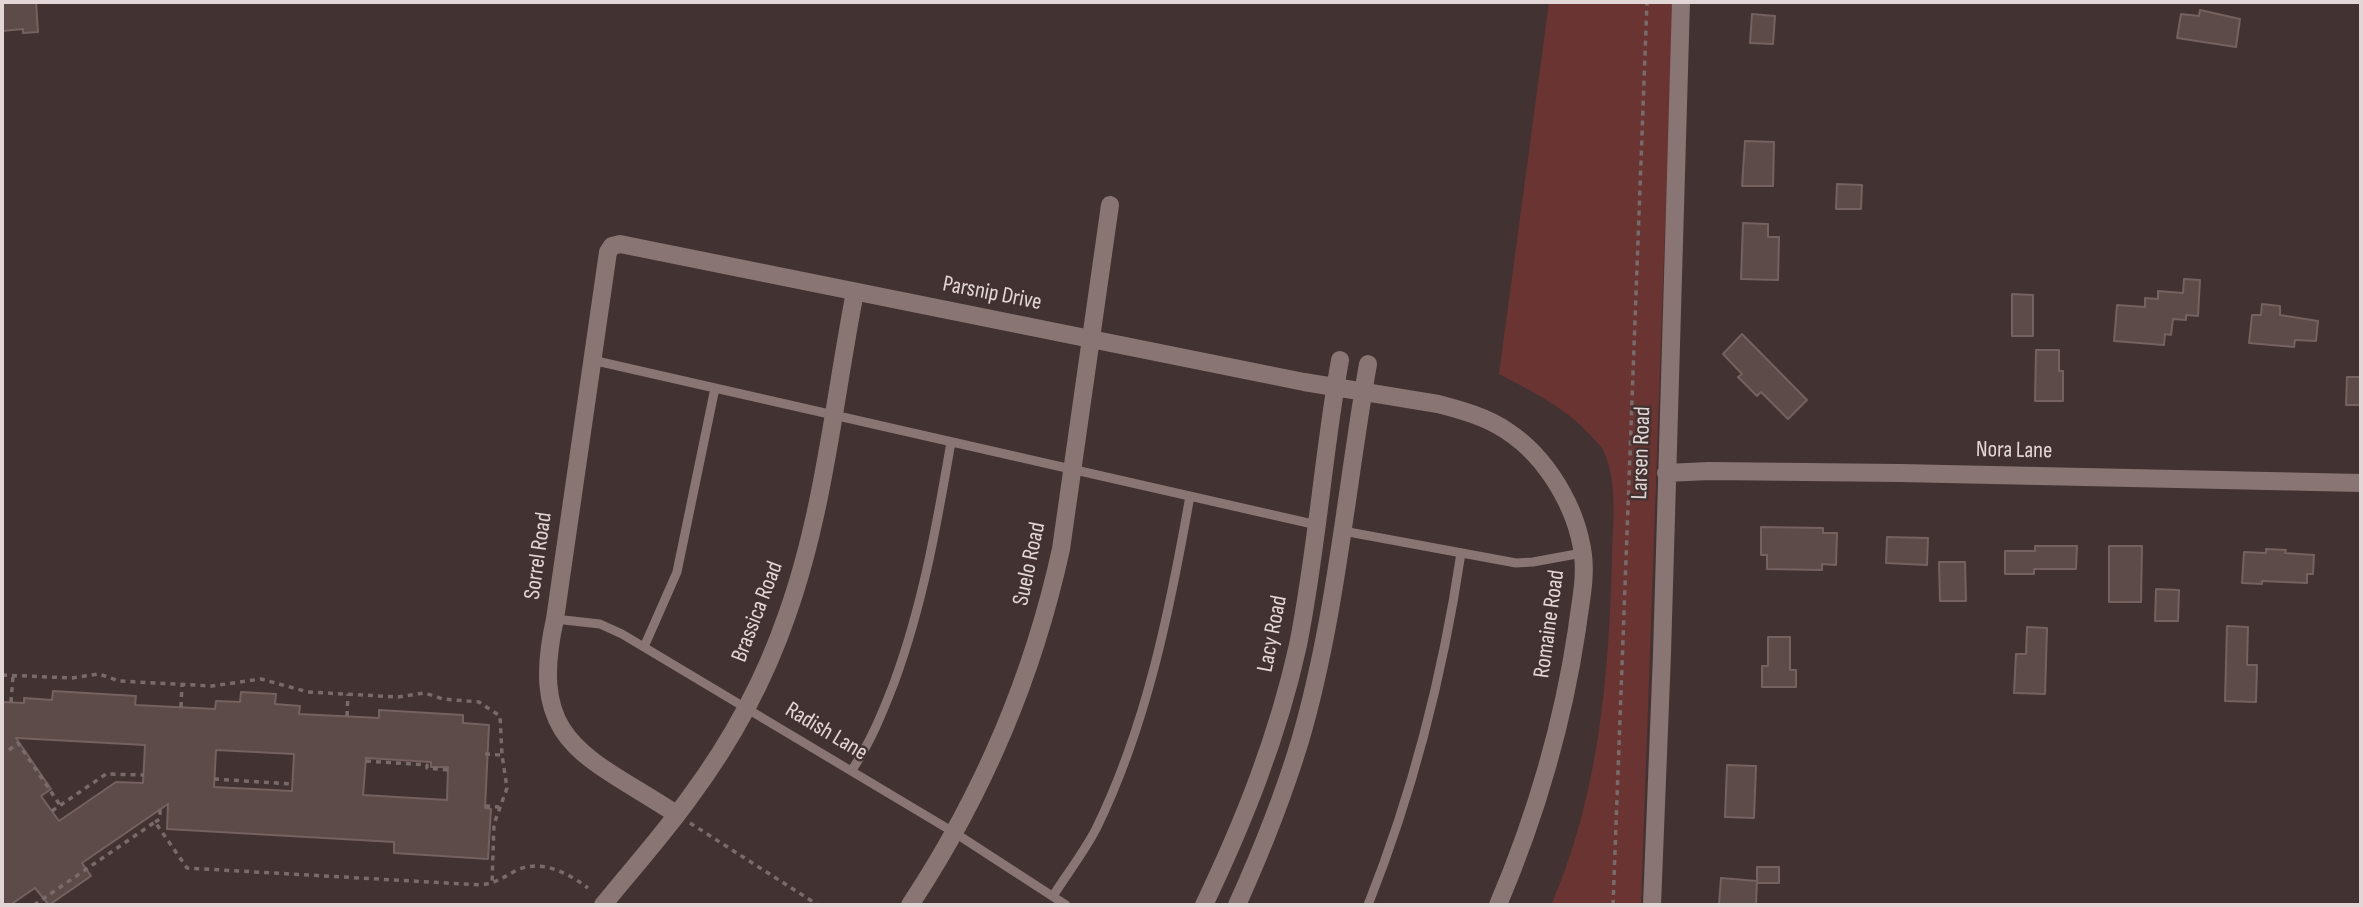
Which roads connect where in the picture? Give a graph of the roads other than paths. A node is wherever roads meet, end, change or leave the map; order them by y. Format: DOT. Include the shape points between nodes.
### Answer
graph roads {
  1 [pos="1681,2"];
  2 [pos="1110,205"];
  3 [pos="612,246"];
  4 [pos="855,292"];
  5 [pos="1090,338"];
  6 [pos="592,360"];
  7 [pos="1340,360"];
  8 [pos="1368,364"];
  9 [pos="1336,387"];
  10 [pos="715,388"];
  11 [pos="1363,391"];
  12 [pos="832,415"];
  13 [pos="951,442"];
  14 [pos="1073,469"];
  15 [pos="1666,473"];
  16 [pos="2361,483"];
  17 [pos="1190,496"];
  18 [pos="1317,525"];
  19 [pos="1343,531"];
  20 [pos="1461,553"];
  21 [pos="1583,553"];
  22 [pos="555,619"];
  23 [pos="645,647"];
  24 [pos="746,706"];
  25 [pos="852,770"];
  26 [pos="676,814"];
  27 [pos="955,833"];
  28 [pos="1053,896"];
  29 [pos="603,905"];
  30 [pos="910,905"];
  31 [pos="1066,905"];
  32 [pos="1204,905"];
  33 [pos="1237,905"];
  34 [pos="1368,905"];
  35 [pos="1498,905"];
  36 [pos="1652,905"];
  1 -- 15 [label="street, Larsen Road"];
  2 -- 5 [label="street, Suelo Road"];
  3 -- 4 [label="street, Parsnip Drive"];
  3 -- 6 [label="street, Sorrel Road"];
  4 -- 5 [label="street, Parsnip Drive"];
  4 -- 12 [label="street, Brassica Road"];
  5 -- 9 [label="street, Parsnip Drive"];
  5 -- 14 [label="street, Suelo Road"];
  6 -- 10 [label="lane"];
  6 -- 22 [label="street, Sorrel Road"];
  7 -- 9 [label="street, Lacy Road"];
  8 -- 11 [label="street"];
  9 -- 11 [label="street, Parsnip Drive"];
  9 -- 18 [label="street, Lacy Road"];
  10 -- 12 [label="lane"];
  10 -- 23 [label="lane" via="677,572"];
  11 -- 19 [label="street"];
  11 -- 21 [label="street, Romaine Road" via="1458,409 1507,431 1540,463 1566,498"];
  12 -- 13 [label="lane"];
  12 -- 24 [label="street, Brassica Road" via="811,537 774,648"];
  13 -- 14 [label="lane"];
  13 -- 25 [label="lane" via="916,617 884,709"];
  14 -- 17 [label="lane"];
  14 -- 27 [label="street, Suelo Road" via="1061,549 1030,663 990,763"];
  15 -- 16 [label="street, Nora Lane"];
  15 -- 36 [label="street, Larsen Road"];
  17 -- 18 [label="lane"];
  17 -- 28 [label="lane" via="1165,628 1132,736 1095,830"];
  18 -- 32 [label="street, Lacy Road" via="1298,642 1274,736"];
  19 -- 20 [label="lane"];
  19 -- 33 [label="street" via="1300,742"];
  20 -- 21 [label="lane" via="1525,562"];
  20 -- 34 [label="lane" via="1422,745"];
  21 -- 35 [label="street, Romaine Road" via="1583,589 1563,701 1529,821"];
  22 -- 23 [label="lane, Radish Lane" via="600,624"];
  22 -- 26 [label="street, Sorrel Road" via="547,653 547,682 555,718 570,742 588,758"];
  23 -- 24 [label="lane, Radish Lane"];
  24 -- 25 [label="lane, Radish Lane"];
  24 -- 26 [label="street, Brassica Road"];
  25 -- 27 [label="lane, Radish Lane"];
  26 -- 29 [label="street, Brassica Road"];
  27 -- 28 [label="lane, Radish Lane"];
  27 -- 30 [label="street, Suelo Road"];
  28 -- 31 [label="lane, Radish Lane"];
}
